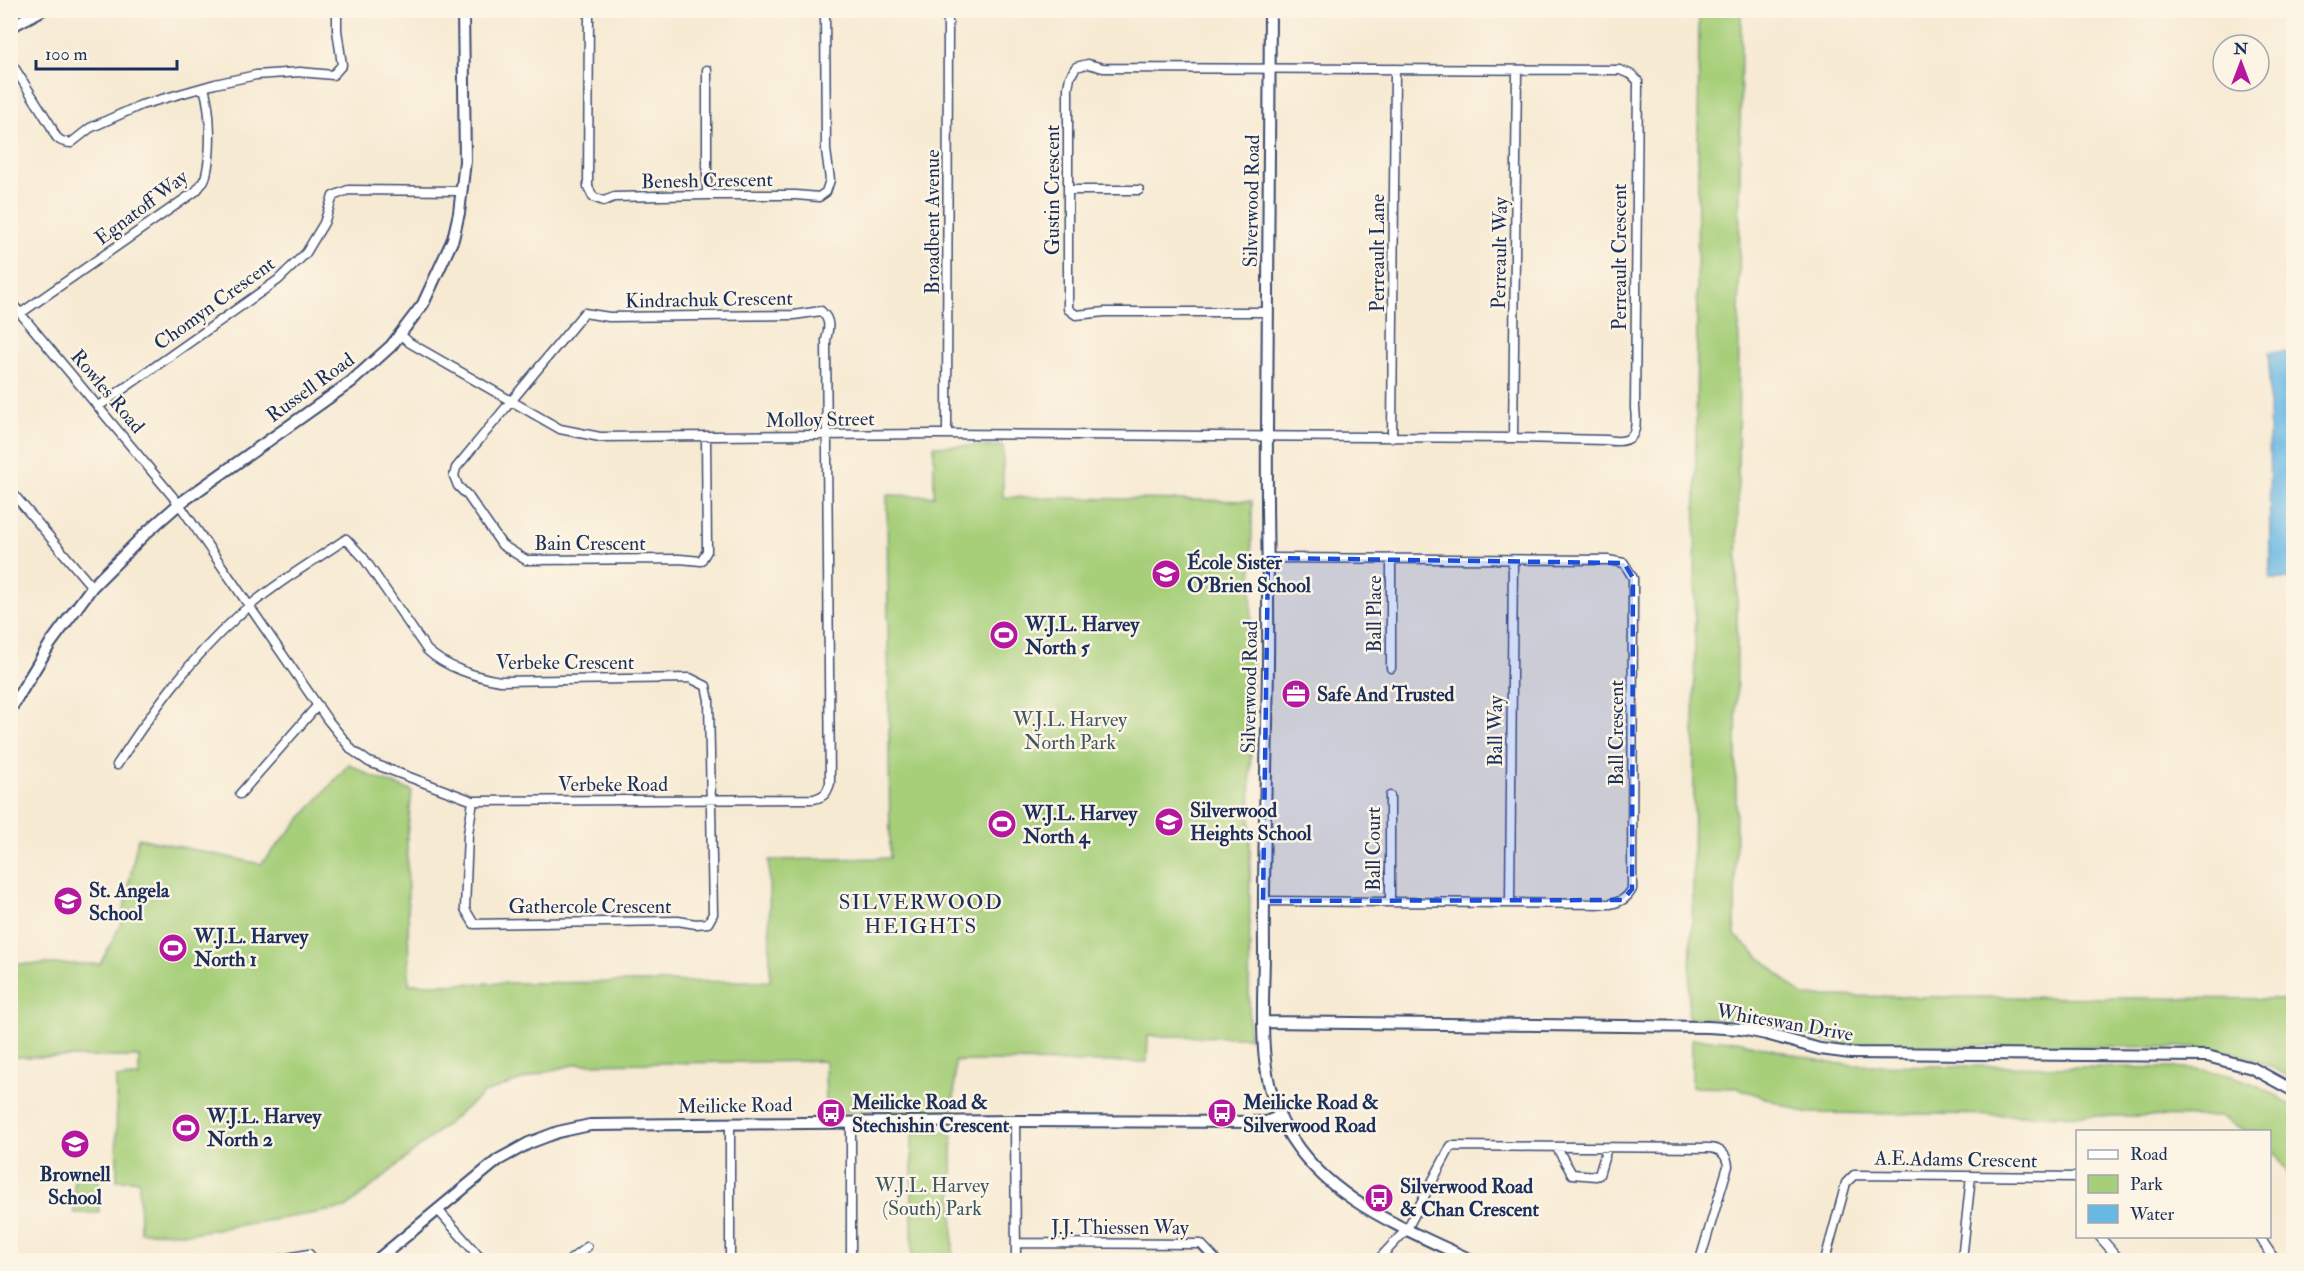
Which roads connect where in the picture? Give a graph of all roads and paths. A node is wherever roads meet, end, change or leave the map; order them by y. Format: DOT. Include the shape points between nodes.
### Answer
graph roads {
  1 [pos="42,10"];
  2 [pos="337,10"];
  3 [pos="463,10"];
  4 [pos="588,10"];
  5 [pos="825,10"];
  6 [pos="948,10"];
  7 [pos="1270,10"];
  8 [pos="10,27"];
  9 [pos="10,61"];
  10 [pos="1270,68"];
  11 [pos="1395,69"];
  12 [pos="707,70"];
  13 [pos="1517,70"];
  14 [pos="204,88"];
  15 [pos="1069,190"];
  16 [pos="1139,190"];
  17 [pos="461,191"];
  18 [pos="708,195"];
  19 [pos="10,301"];
  20 [pos="1268,312"];
  21 [pos="21,313"];
  22 [pos="401,335"];
  23 [pos="512,401"];
  24 [pos="99,406"];
  25 [pos="947,434"];
  26 [pos="827,436"];
  27 [pos="1267,436"];
  28 [pos="706,437"];
  29 [pos="1392,438"];
  30 [pos="1514,438"];
  31 [pos="11,492"];
  32 [pos="179,504"];
  33 [pos="1268,558"];
  34 [pos="1391,559"];
  35 [pos="1513,560"];
  36 [pos="92,587"];
  37 [pos="249,607"];
  38 [pos="1390,669"];
  39 [pos="318,705"];
  40 [pos="10,710"];
  41 [pos="117,765"];
  42 [pos="240,794"];
  43 [pos="1390,796"];
  44 [pos="710,800"];
  45 [pos="473,801"];
  46 [pos="1263,901"];
  47 [pos="1390,901"];
  48 [pos="1510,903"];
  49 [pos="1263,1022"];
  50 [pos="2294,1091"];
  51 [pos="1280,1116"];
  52 [pos="1015,1121"];
  53 [pos="851,1122"];
  54 [pos="730,1124"];
  55 [pos="1557,1148"];
  56 [pos="1607,1148"];
  57 [pos="1971,1176"];
  58 [pos="2076,1177"];
  59 [pos="438,1210"];
  60 [pos="1407,1229"];
  61 [pos="2101,1238"];
  62 [pos="2260,1238"];
  63 [pos="1016,1243"];
  64 [pos="587,1247"];
  65 [pos="276,1260"];
  66 [pos="314,1260"];
  67 [pos="378,1260"];
  68 [pos="482,1260"];
  69 [pos="570,1260"];
  70 [pos="730,1260"];
  71 [pos="851,1260"];
  72 [pos="1016,1260"];
  73 [pos="1216,1260"];
  74 [pos="1378,1260"];
  75 [pos="1471,1260"];
  76 [pos="1700,1260"];
  77 [pos="1825,1260"];
  78 [pos="1962,1260"];
  79 [pos="2120,1260"];
  80 [pos="2275,1260"];
  1 -- 8 [label="street"];
  2 -- 14 [label="street" via="342,65 333,75 255,75"];
  3 -- 17 [label="street, Russell Road" via="465,161"];
  4 -- 18 [label="street, Benesh Crescent" via="588,187 593,197 604,201 614,197"];
  5 -- 18 [label="street, Benesh Crescent" via="826,150 830,180 826,192 819,197"];
  6 -- 25 [label="street, Broadbent Avenue"];
  7 -- 10 [label="street, Silverwood Road"];
  9 -- 14 [label="street" via="62,142 71,143 90,128 141,105"];
  10 -- 11 [label="street, Perreault Crescent"];
  10 -- 15 [label="street, Gustin Crescent" via="1103,68 1088,64 1076,67 1068,88"];
  10 -- 20 [label="street, Silverwood Road"];
  11 -- 13 [label="street, Perreault Crescent"];
  11 -- 29 [label="street, Perreault Lane"];
  12 -- 18 [label="street"];
  13 -- 30 [label="street, Perreault Way"];
  13 -- 30 [label="street, Perreault Crescent" via="1620,70 1638,81 1637,424 1635,433 1620,442"];
  14 -- 21 [label="street, Egnatoff Way" via="209,153 206,177 196,191"];
  15 -- 16 [label="street"];
  15 -- 20 [label="street, Gustin Crescent" via="1067,297 1068,309 1076,315"];
  17 -- 22 [label="street, Russell Road" via="453,239 441,269"];
  17 -- 24 [label="street, Chomyn Crescent" via="348,190 333,196 324,223 306,253 278,280"];
  19 -- 21 [label="street, Rowles Road"];
  20 -- 27 [label="street, Silverwood Road"];
  21 -- 24 [label="street, Rowles Road"];
  22 -- 23 [label="street, Molloy Street"];
  22 -- 32 [label="street, Russell Road" via="351,382"];
  23 -- 26 [label="street, Kindrachuk Crescent" via="584,313 609,317 794,315 821,311 830,326 826,340"];
  23 -- 28 [label="street, Molloy Street" via="560,429 578,434"];
  23 -- 28 [label="street, Bain Crescent" via="456,468 454,476 502,545 526,560 700,561 707,551"];
  24 -- 32 [label="street, Rowles Road"];
  25 -- 26 [label="street, Molloy Street"];
  25 -- 27 [label="street, Molloy Street"];
  26 -- 28 [label="street, Molloy Street"];
  26 -- 44 [label="street, Verbeke Road" via="828,791 814,799"];
  27 -- 29 [label="street, Perreault Crescent"];
  27 -- 33 [label="street, Silverwood Road"];
  29 -- 30 [label="street, Perreault Crescent"];
  31 -- 36 [label="street"];
  32 -- 36 [label="street, Russell Road"];
  32 -- 37 [label="street, Verbeke Road"];
  33 -- 34 [label="street, Ball Crescent"];
  33 -- 46 [label="street, Silverwood Road"];
  34 -- 35 [label="street, Ball Crescent"];
  34 -- 38 [label="street, Ball Place"];
  35 -- 48 [label="street, Ball Way"];
  35 -- 48 [label="street, Ball Crescent" via="1624,562 1633,578 1632,889 1629,896 1610,904"];
  36 -- 40 [label="street, Russell Road" via="50,644"];
  37 -- 39 [label="street, Verbeke Road"];
  37 -- 41 [label="street" via="190,663"];
  37 -- 44 [label="street, Verbeke Crescent" via="346,539 363,557 427,650 448,664 500,681 690,678 700,682 708,692"];
  39 -- 42 [label="street"];
  39 -- 45 [label="street, Verbeke Road" via="359,756"];
  43 -- 47 [label="street, Ball Court"];
  44 -- 45 [label="street, Verbeke Road"];
  44 -- 45 [label="street, Gathercole Crescent" via="713,914 708,923 511,922 483,926 474,924 465,909"];
  46 -- 47 [label="street, Ball Crescent"];
  46 -- 49 [label="street, Silverwood Road"];
  47 -- 48 [label="street, Ball Crescent"];
  49 -- 50 [label="street, Whiteswan Drive" via="1699,1026 1741,1029 1851,1053 2207,1056 2252,1068"];
  49 -- 51 [label="street, Silverwood Road" via="1264,1065"];
  51 -- 52 [label="street, Meilicke Road" via="1266,1122"];
  51 -- 60 [label="street, Silverwood Road" via="1304,1155 1332,1185"];
  52 -- 53 [label="street, Meilicke Road"];
  52 -- 63 [label="street"];
  53 -- 54 [label="street, Meilicke Road"];
  53 -- 71 [label="street"];
  54 -- 59 [label="street, Meilicke Road" via="590,1125 558,1132 498,1160"];
  54 -- 70 [label="street"];
  55 -- 56 [label="street"];
  55 -- 56 [label="street" via="1572,1174 1596,1176"];
  55 -- 60 [label="street" via="1451,1146"];
  56 -- 76 [label="street" via="1710,1148 1724,1155 1728,1166"];
  57 -- 58 [label="street, A.E.Adams Crescent"];
  57 -- 77 [label="street, A.E.Adams Crescent" via="1851,1176"];
  57 -- 78 [label="street"];
  59 -- 67 [label="street, Meilicke Road"];
  59 -- 68 [label="street"];
  60 -- 74 [label="street"];
  60 -- 75 [label="street, Silverwood Road"];
  61 -- 79 [label="street"];
  62 -- 80 [label="street"];
  63 -- 72 [label="street"];
  63 -- 73 [label="street, J.J. Thiessen Way" via="1201,1244"];
  64 -- 69 [label="street"];
  65 -- 66 [label="street" via="309,1254"];
}
